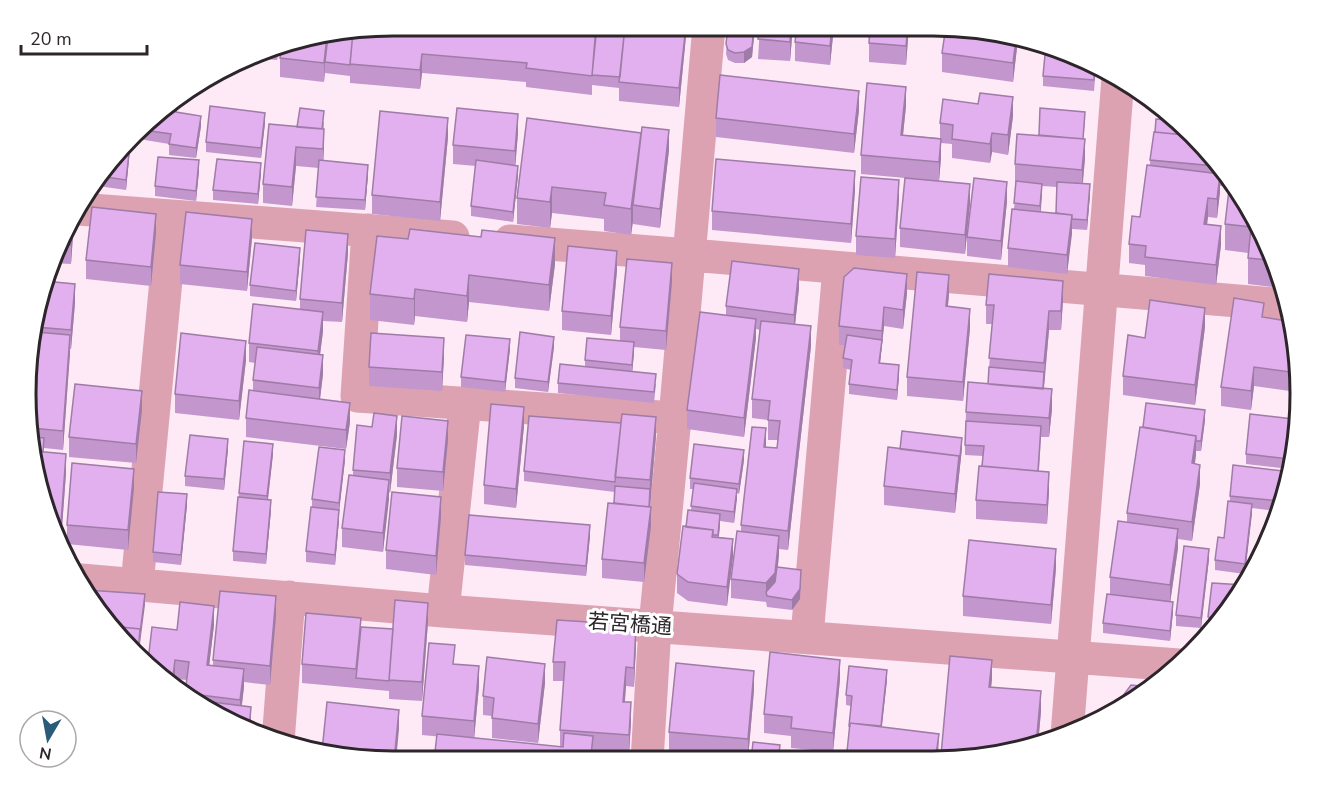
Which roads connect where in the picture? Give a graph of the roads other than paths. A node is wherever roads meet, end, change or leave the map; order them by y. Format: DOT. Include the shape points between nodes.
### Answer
graph roads {
  1 [pos="708,36"];
  2 [pos="1117,88"];
  3 [pos="87,210"];
  4 [pos="172,217"];
  5 [pos="368,230"];
  6 [pos="688,254"];
  7 [pos="839,268"];
  8 [pos="1103,291"];
  9 [pos="1279,304"];
  10 [pos="465,403"];
  11 [pos="675,418"];
  12 [pos="89,581"];
  13 [pos="137,585"];
  14 [pos="289,597"];
  15 [pos="443,611"];
  16 [pos="655,626"];
  17 [pos="807,636"];
  18 [pos="1073,659"];
  19 [pos="1165,664"];
  20 [pos="1068,724"];
  21 [pos="279,732"];
  22 [pos="648,751"];
  1 -- 6 [label="street"];
  2 -- 8 [label="street"];
  3 -- 4 [label="street"];
  4 -- 5 [label="street"];
  4 -- 13 [label="street"];
  5 -- 6 [label="street"];
  5 -- 10 [label="street" via="357,396"];
  6 -- 7 [label="street"];
  6 -- 11 [label="street"];
  7 -- 8 [label="street"];
  7 -- 17 [label="street"];
  8 -- 9 [label="street"];
  8 -- 18 [label="street"];
  10 -- 11 [label="street"];
  10 -- 15 [label="street"];
  11 -- 16 [label="street"];
  12 -- 13 [label="street, 若宮橋通"];
  13 -- 14 [label="street, 若宮橋通"];
  14 -- 15 [label="street, 若宮橋通"];
  14 -- 21 [label="street"];
  15 -- 16 [label="street, 若宮橋通"];
  16 -- 17 [label="street, 若宮橋通"];
  16 -- 22 [label="street"];
  17 -- 18 [label="street, 若宮橋通"];
  18 -- 19 [label="street, 若宮橋通"];
  18 -- 20 [label="street"];
}
